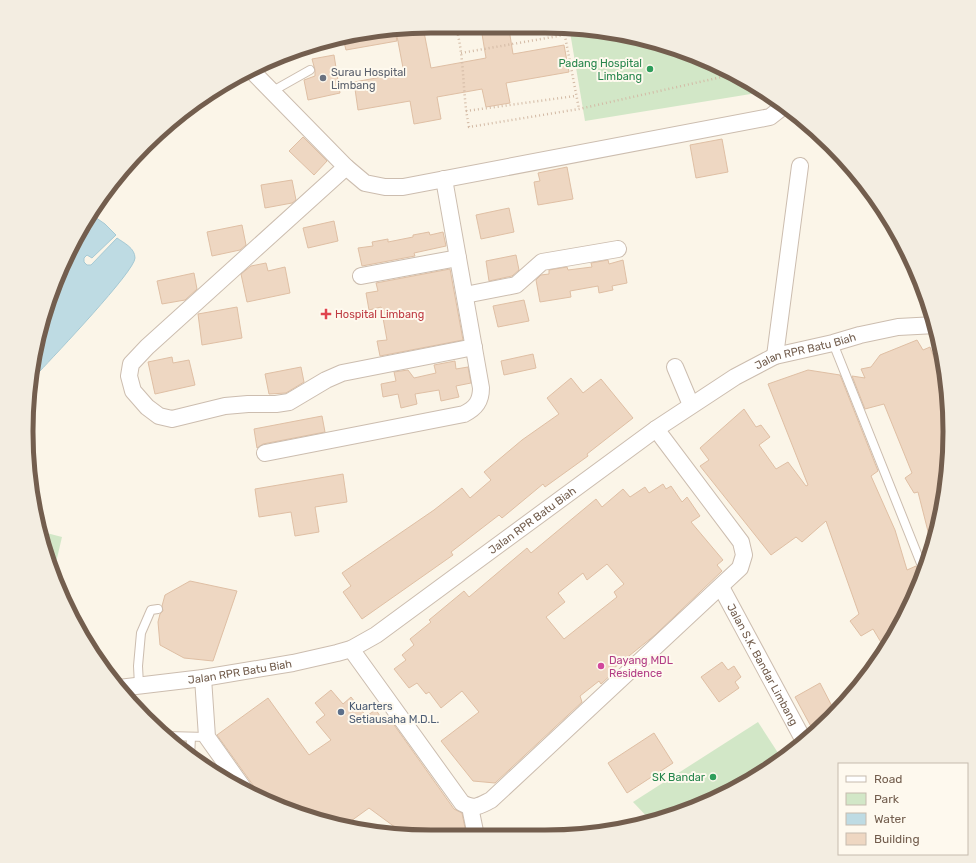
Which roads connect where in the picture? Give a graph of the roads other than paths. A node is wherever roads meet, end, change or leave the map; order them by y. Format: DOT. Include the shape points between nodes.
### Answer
graph roads {
  1 [pos="310,70"];
  2 [pos="254,74"];
  3 [pos="271,92"];
  4 [pos="779,110"];
  5 [pos="800,166"];
  6 [pos="346,167"];
  7 [pos="444,178"];
  8 [pos="618,249"];
  9 [pos="458,258"];
  10 [pos="361,276"];
  11 [pos="465,295"];
  12 [pos="928,323"];
  13 [pos="833,343"];
  14 [pos="474,347"];
  15 [pos="775,356"];
  16 [pos="675,367"];
  17 [pos="691,405"];
  18 [pos="656,429"];
  19 [pos="265,453"];
  20 [pos="921,563"];
  21 [pos="721,587"];
  22 [pos="158,608"];
  23 [pos="350,649"];
  24 [pos="204,678"];
  25 [pos="139,685"];
  26 [pos="126,687"];
  27 [pos="175,736"];
  28 [pos="801,736"];
  29 [pos="191,737"];
  30 [pos="208,737"];
  31 [pos="190,749"];
  32 [pos="238,780"];
  33 [pos="470,807"];
  34 [pos="475,830"];
  1 -- 3 [label="lane"];
  2 -- 3 [label="street"];
  3 -- 6 [label="street"];
  4 -- 7 [label="street" via="770,117"];
  5 -- 15 [label="street"];
  6 -- 7 [label="street" via="365,183 385,187 403,187"];
  6 -- 14 [label="street" via="147,347 131,364 129,376 133,391 158,416 172,419 225,406 289,402 342,373"];
  7 -- 9 [label="street"];
  8 -- 11 [label="street" via="542,262 516,285"];
  9 -- 10 [label="street"];
  9 -- 11 [label="street"];
  11 -- 14 [label="street"];
  12 -- 13 [label="street, Jalan RPR Batu Biah" via="860,334"];
  13 -- 15 [label="street, Jalan RPR Batu Biah"];
  13 -- 20 [label="lane"];
  14 -- 19 [label="street" via="481,396 472,410 464,414"];
  15 -- 17 [label="street, Jalan RPR Batu Biah" via="735,377"];
  16 -- 17 [label="street"];
  17 -- 18 [label="street, Jalan RPR Batu Biah"];
  18 -- 21 [label="street" via="741,542 744,555 740,568"];
  18 -- 23 [label="street, Jalan RPR Batu Biah" via="376,635"];
  21 -- 28 [label="street, Jalan S.K. Bandar Limbang"];
  21 -- 33 [label="street" via="491,800 480,806"];
  22 -- 25 [label="lane" via="151,610 141,633"];
  23 -- 24 [label="street, Jalan RPR Batu Biah" via="293,663"];
  23 -- 33 [label="street" via="462,803"];
  24 -- 25 [label="street, Jalan RPR Batu Biah"];
  24 -- 30 [label="street"];
  25 -- 26 [label="street, Jalan RPR Batu Biah"];
  27 -- 29 [label="lane"];
  29 -- 30 [label="lane"];
  29 -- 31 [label="lane"];
  30 -- 32 [label="street"];
  33 -- 34 [label="street"];
}
